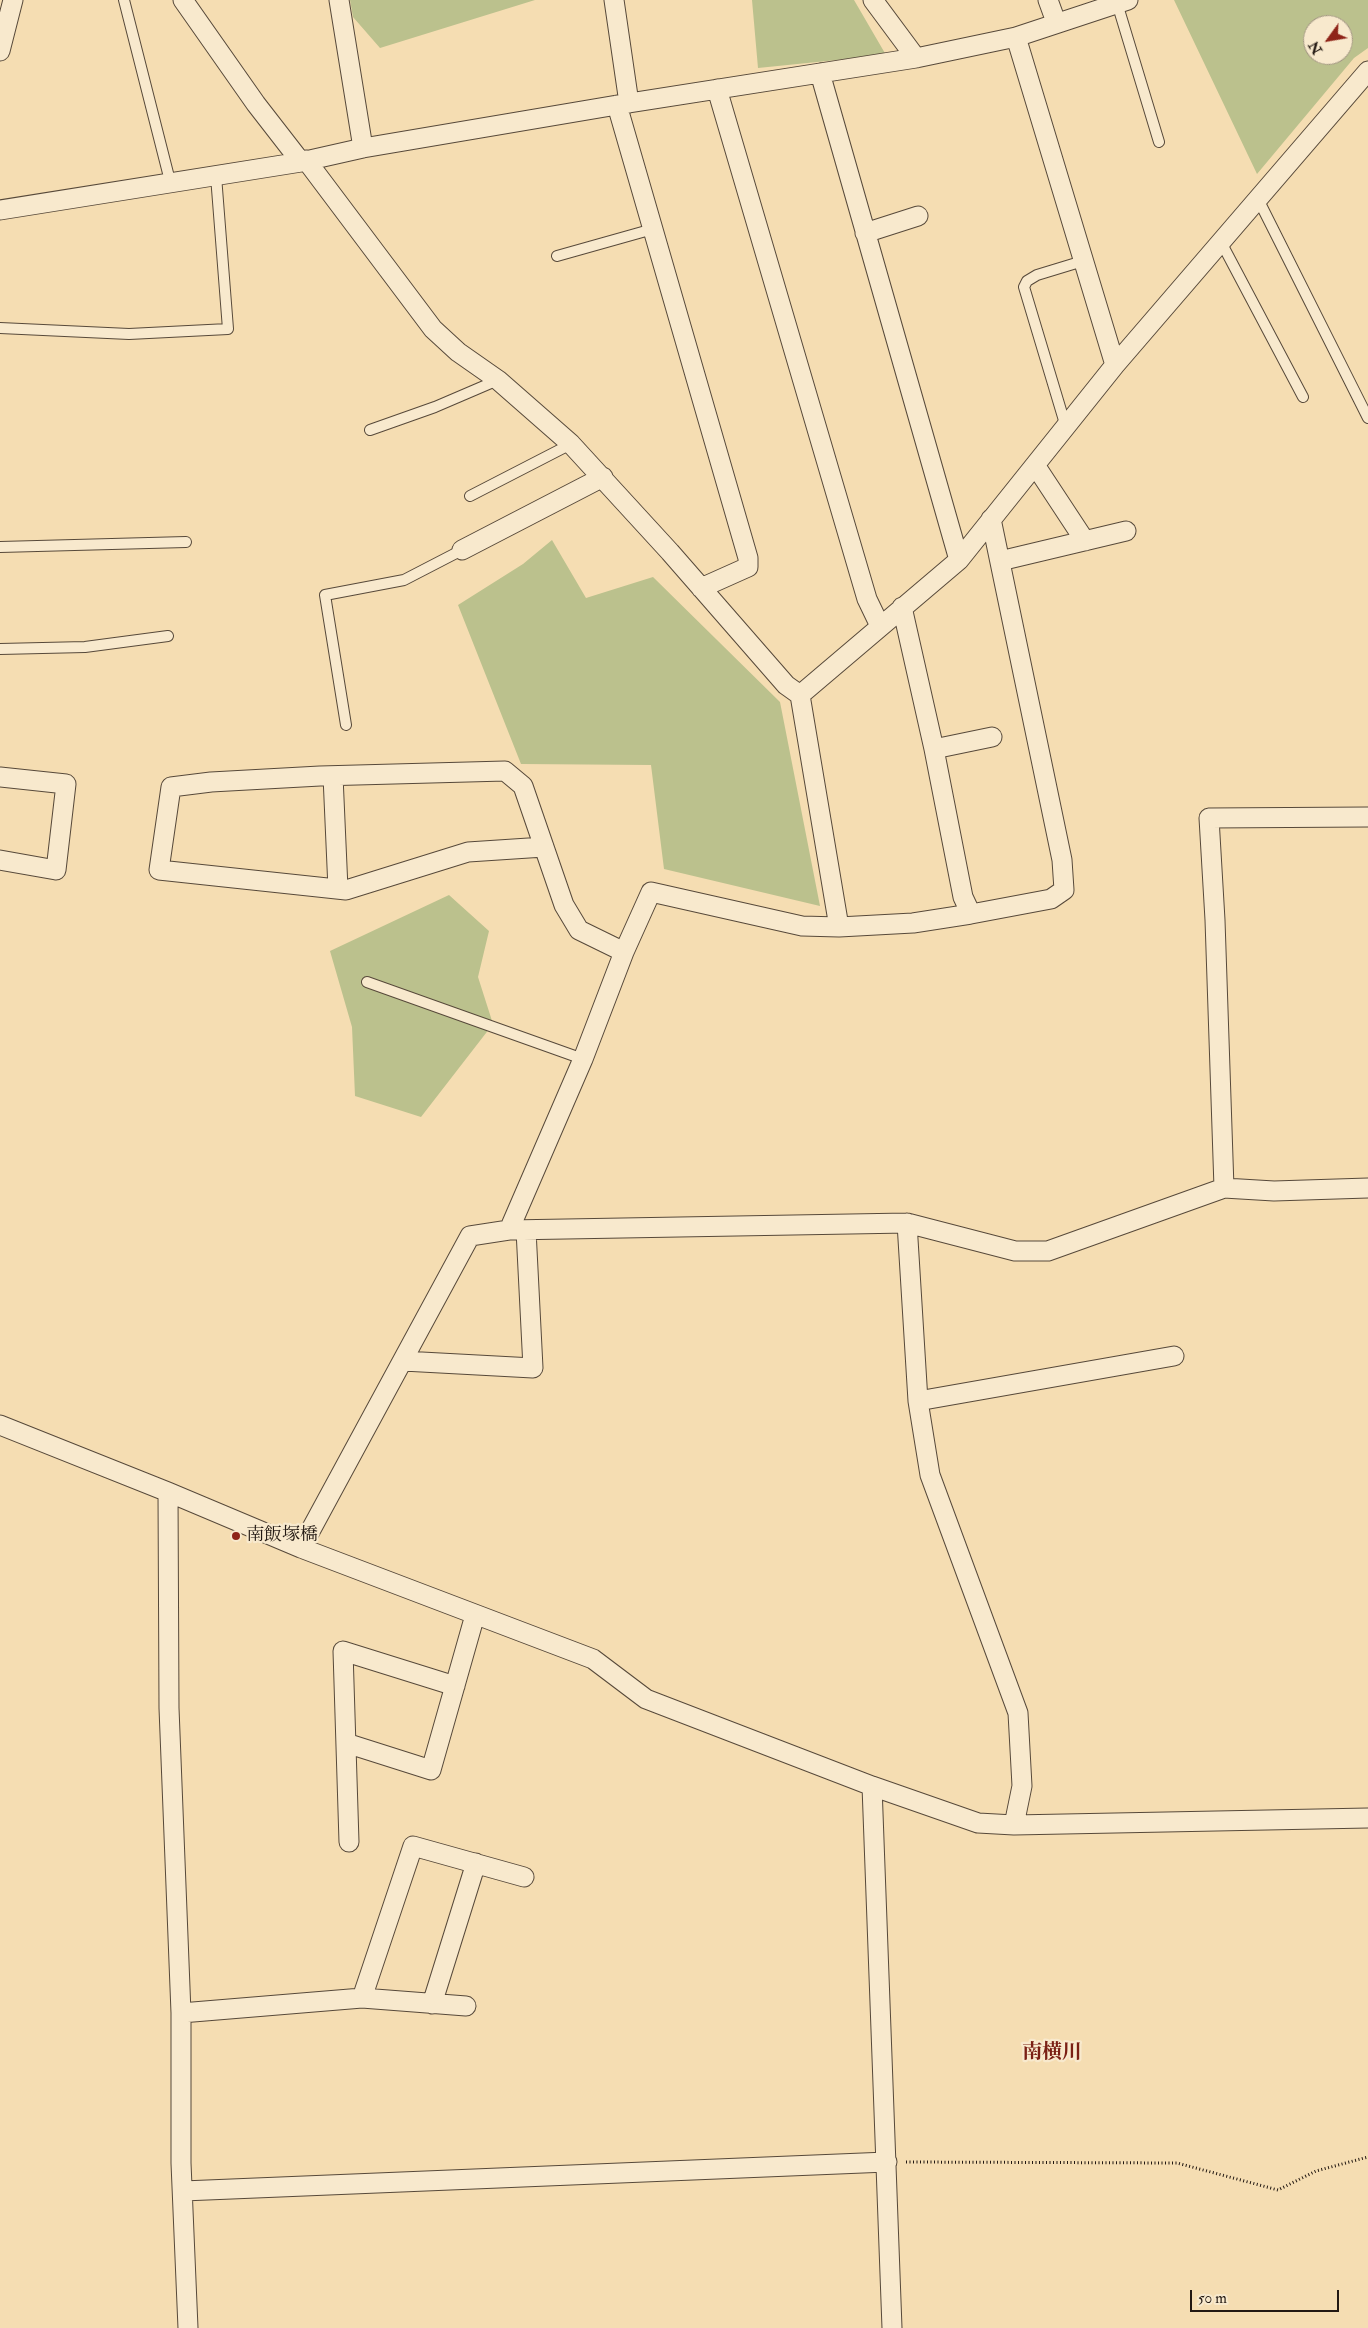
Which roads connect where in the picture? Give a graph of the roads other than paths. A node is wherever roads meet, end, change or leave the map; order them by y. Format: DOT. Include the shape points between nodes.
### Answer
graph roads {
  1 [pos="13,0"];
  2 [pos="124,0"];
  3 [pos="184,0"];
  4 [pos="339,0"];
  5 [pos="614,0"];
  6 [pos="873,0"];
  7 [pos="1048,0"];
  8 [pos="1123,2"];
  9 [pos="1056,22"];
  10 [pos="1016,37"];
  11 [pos="0,51"];
  12 [pos="916,58"];
  13 [pos="1368,72"];
  14 [pos="820,74"];
  15 [pos="717,89"];
  16 [pos="623,104"];
  17 [pos="1159,142"];
  18 [pos="363,148"];
  19 [pos="303,161"];
  20 [pos="216,176"];
  21 [pos="170,181"];
  22 [pos="1258,199"];
  23 [pos="0,210"];
  24 [pos="918,216"];
  25 [pos="653,229"];
  26 [pos="865,233"];
  27 [pos="1221,242"];
  28 [pos="557,256"];
  29 [pos="1083,260"];
  30 [pos="0,328"];
  31 [pos="1115,365"];
  32 [pos="498,380"];
  33 [pos="1304,397"];
  34 [pos="1368,418"];
  35 [pos="1066,427"];
  36 [pos="370,430"];
  37 [pos="571,444"];
  38 [pos="1035,464"];
  39 [pos="603,477"];
  40 [pos="470,496"];
  41 [pos="992,519"];
  42 [pos="1126,531"];
  43 [pos="1085,541"];
  44 [pos="186,542"];
  45 [pos="0,546"];
  46 [pos="462,550"];
  47 [pos="959,560"];
  48 [pos="1000,562"];
  49 [pos="701,588"];
  50 [pos="902,607"];
  51 [pos="880,626"];
  52 [pos="168,636"];
  53 [pos="0,649"];
  54 [pos="800,695"];
  55 [pos="346,725"];
  56 [pos="992,737"];
  57 [pos="934,750"];
  58 [pos="333,776"];
  59 [pos="0,777"];
  60 [pos="1368,817"];
  61 [pos="544,846"];
  62 [pos="0,860"];
  63 [pos="338,889"];
  64 [pos="971,914"];
  65 [pos="839,927"];
  66 [pos="624,952"];
  67 [pos="367,982"];
  68 [pos="583,1059"];
  69 [pos="1224,1188"];
  70 [pos="1368,1188"];
  71 [pos="907,1223"];
  72 [pos="517,1230"];
  73 [pos="1174,1356"];
  74 [pos="403,1361"];
  75 [pos="918,1401"];
  76 [pos="0,1425"];
  77 [pos="168,1492"];
  78 [pos="301,1548"];
  79 [pos="475,1614"];
  80 [pos="455,1686"];
  81 [pos="346,1743"];
  82 [pos="872,1786"];
  83 [pos="1368,1818"];
  84 [pos="1014,1825"];
  85 [pos="350,1842"];
  86 [pos="476,1863"];
  87 [pos="524,1877"];
  88 [pos="362,1998"];
  89 [pos="432,2004"];
  90 [pos="466,2006"];
  91 [pos="181,2013"];
  92 [pos="887,2162"];
  93 [pos="183,2191"];
  94 [pos="188,2328"];
  95 [pos="892,2328"];
  1 -- 11 [label="street"];
  2 -- 21 [label="lane"];
  3 -- 19 [label="street" via="256,104"];
  4 -- 18 [label="street"];
  5 -- 16 [label="street"];
  6 -- 12 [label="street"];
  7 -- 9 [label="street"];
  8 -- 9 [label="street"];
  8 -- 17 [label="lane"];
  9 -- 10 [label="street"];
  10 -- 12 [label="street"];
  10 -- 29 [label="street"];
  12 -- 14 [label="street"];
  13 -- 22 [label="street"];
  14 -- 15 [label="street"];
  14 -- 26 [label="street"];
  15 -- 16 [label="street"];
  15 -- 51 [label="street" via="867,598"];
  16 -- 18 [label="street"];
  16 -- 25 [label="street"];
  18 -- 19 [label="street"];
  19 -- 20 [label="street"];
  19 -- 32 [label="street" via="433,329 458,352"];
  20 -- 21 [label="street"];
  20 -- 30 [label="lane" via="228,329 129,334"];
  21 -- 23 [label="street"];
  22 -- 27 [label="street"];
  22 -- 34 [label="lane"];
  24 -- 26 [label="street"];
  25 -- 28 [label="lane"];
  25 -- 49 [label="street" via="748,558 748,567"];
  26 -- 47 [label="street"];
  27 -- 31 [label="street"];
  27 -- 33 [label="lane"];
  29 -- 31 [label="street"];
  29 -- 35 [label="lane" via="1038,275 1027,281 1024,287"];
  31 -- 35 [label="street"];
  32 -- 36 [label="lane"];
  32 -- 37 [label="street"];
  35 -- 38 [label="street"];
  37 -- 39 [label="street"];
  37 -- 40 [label="lane"];
  38 -- 41 [label="street"];
  38 -- 43 [label="street"];
  39 -- 46 [label="street"];
  39 -- 49 [label="street"];
  41 -- 47 [label="street"];
  41 -- 48 [label="street"];
  42 -- 43 [label="street"];
  43 -- 48 [label="street"];
  44 -- 45 [label="lane"];
  46 -- 55 [label="lane" via="404,580 324,595"];
  47 -- 50 [label="street"];
  48 -- 64 [label="street" via="1062,860 1064,890 1051,899"];
  49 -- 54 [label="street" via="786,685"];
  50 -- 51 [label="street"];
  50 -- 57 [label="street"];
  51 -- 54 [label="street"];
  52 -- 53 [label="lane" via="85,647"];
  54 -- 65 [label="street"];
  56 -- 57 [label="street"];
  57 -- 64 [label="street" via="963,897"];
  58 -- 61 [label="street" via="505,771 523,786"];
  58 -- 63 [label="street"];
  58 -- 63 [label="street" via="171,787 159,870"];
  59 -- 62 [label="street" via="66,784 56,870"];
  60 -- 69 [label="street" via="1209,818"];
  61 -- 63 [label="street" via="468,852 346,890"];
  61 -- 66 [label="street" via="564,905 579,930"];
  64 -- 65 [label="street" via="913,923"];
  65 -- 66 [label="street" via="802,926 651,892"];
  66 -- 68 [label="street"];
  67 -- 68 [label="lane"];
  68 -- 72 [label="street"];
  69 -- 70 [label="street" via="1274,1191"];
  69 -- 71 [label="street" via="1048,1251 1015,1251"];
  71 -- 72 [label="street"];
  71 -- 75 [label="street"];
  72 -- 74 [label="street" via="470,1236"];
  72 -- 74 [label="street" via="533,1368"];
  73 -- 75 [label="street"];
  74 -- 78 [label="street"];
  75 -- 84 [label="street" via="930,1475 1018,1713 1022,1786"];
  76 -- 77 [label="street"];
  77 -- 78 [label="street"];
  77 -- 91 [label="street" via="169,1708"];
  78 -- 79 [label="street"];
  79 -- 80 [label="street"];
  79 -- 82 [label="street" via="593,1660 646,1699"];
  80 -- 81 [label="street" via="431,1770"];
  80 -- 81 [label="street" via="343,1650"];
  81 -- 85 [label="street"];
  82 -- 84 [label="street" via="978,1823"];
  82 -- 92 [label="street"];
  83 -- 84 [label="street"];
  86 -- 87 [label="street"];
  86 -- 88 [label="street" via="413,1846"];
  86 -- 89 [label="street"];
  88 -- 89 [label="street"];
  88 -- 91 [label="street"];
  89 -- 90 [label="street"];
  91 -- 93 [label="street"];
  92 -- 93 [label="street"];
  92 -- 95 [label="street"];
  93 -- 94 [label="street"];
}
